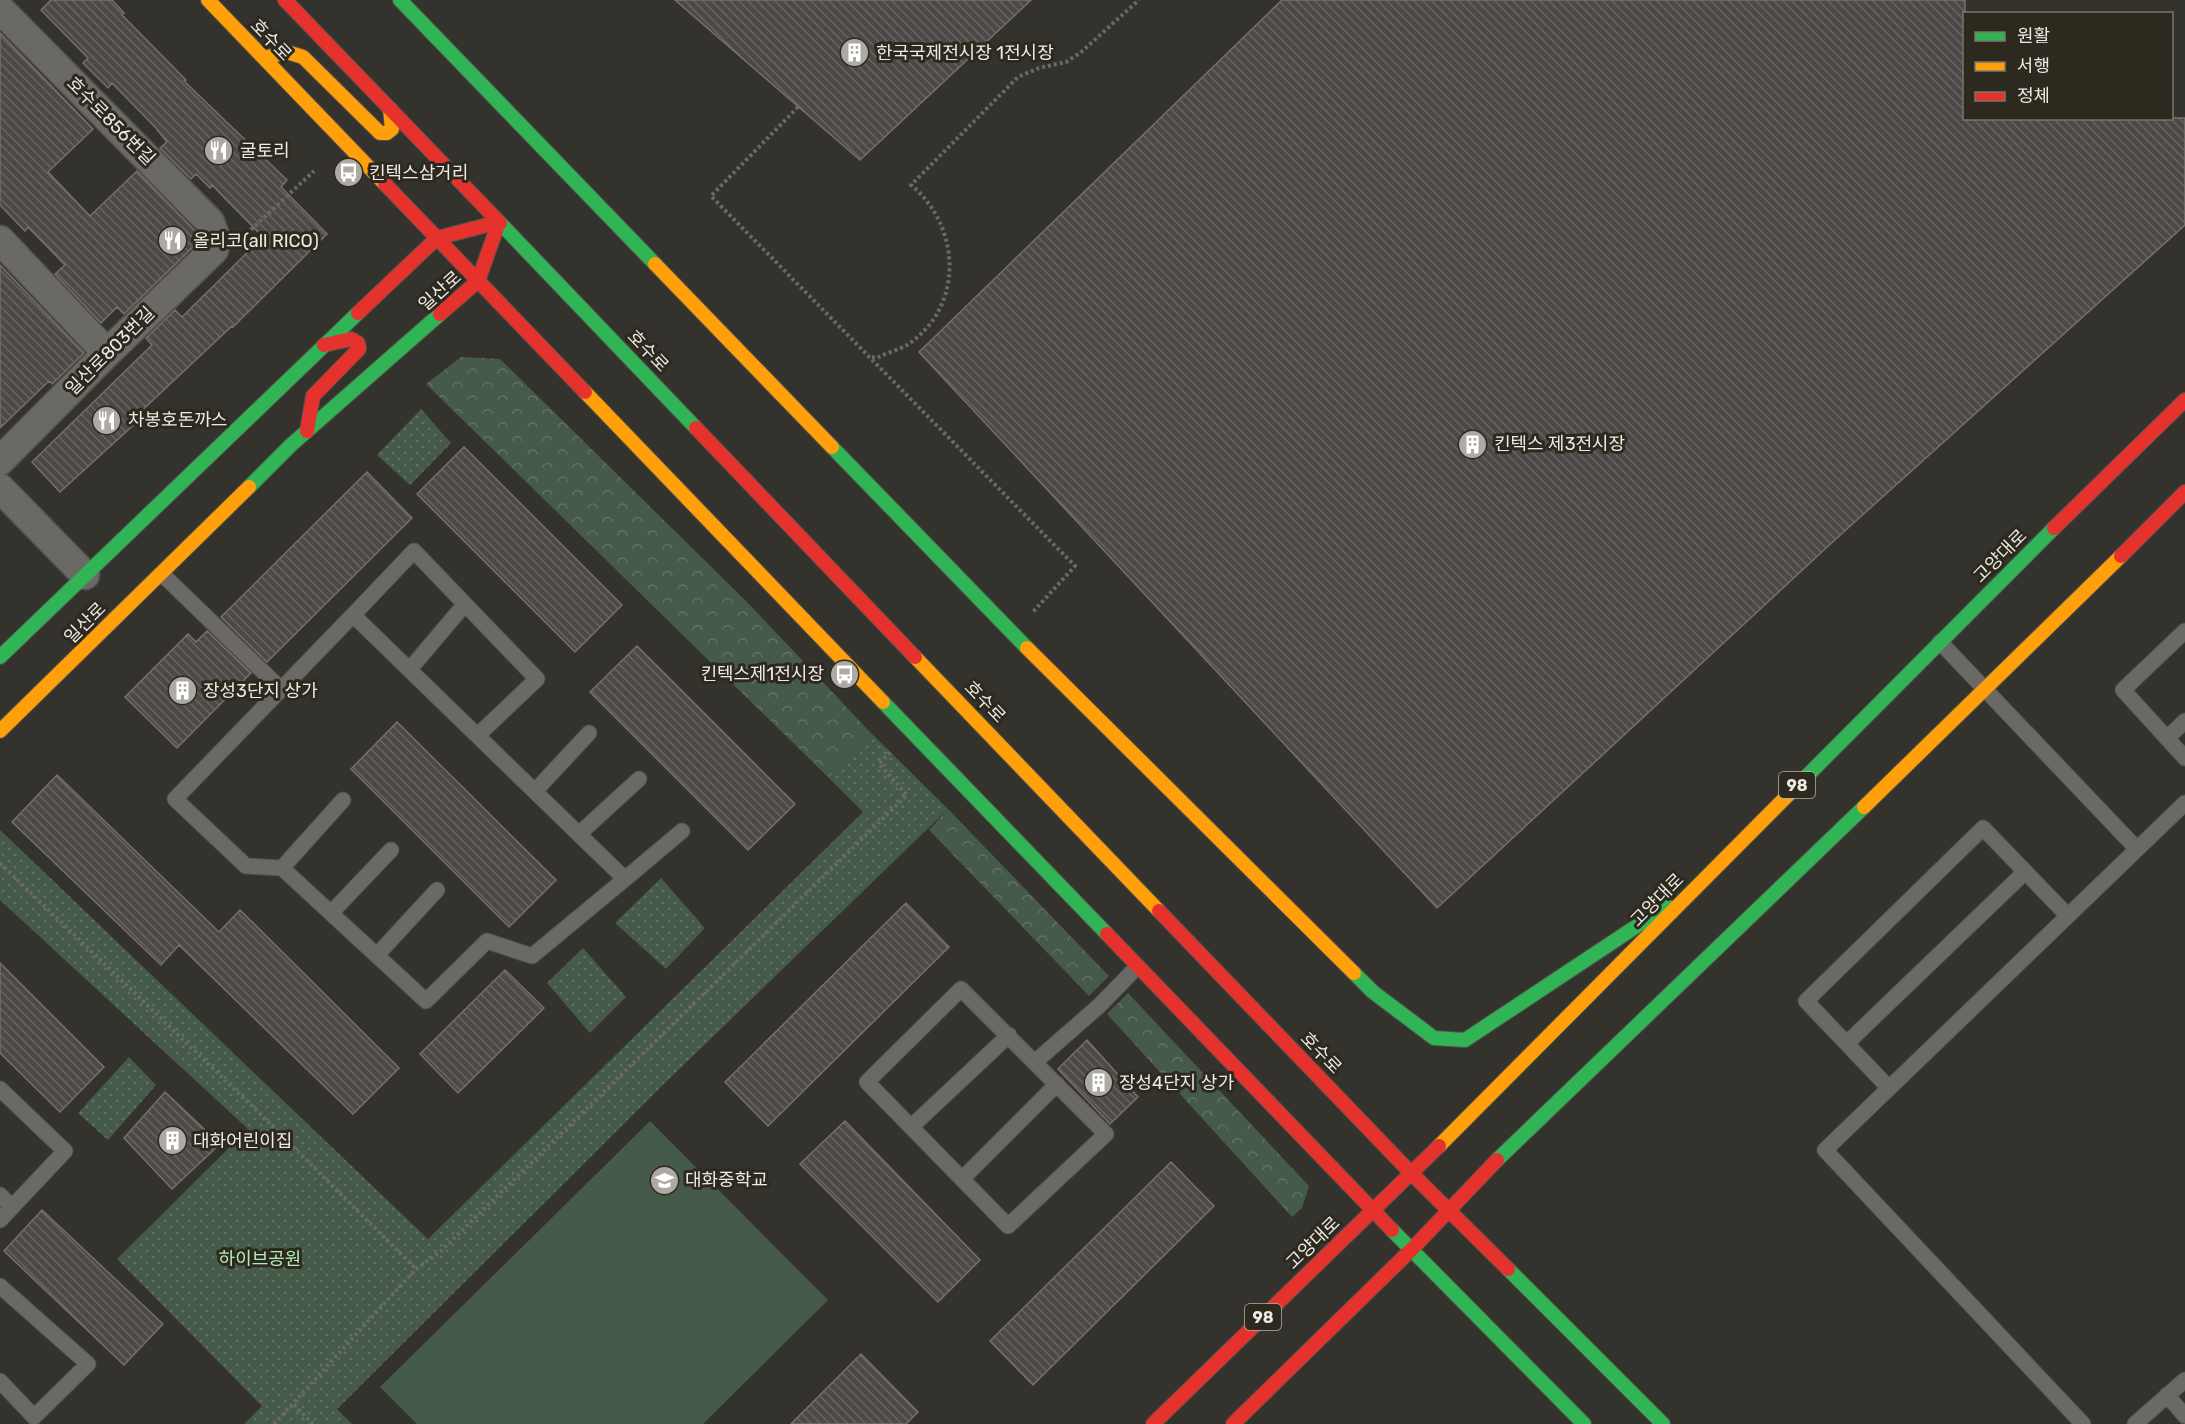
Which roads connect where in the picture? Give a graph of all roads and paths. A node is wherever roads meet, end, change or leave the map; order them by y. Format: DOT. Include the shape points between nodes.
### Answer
graph roads {
  1 [pos="208,0"];
  2 [pos="285,0"];
  3 [pos="400,0"];
  4 [pos="1139,0"];
  5 [pos="0,9"];
  6 [pos="264,58"];
  7 [pos="798,106"];
  8 [pos="390,109"];
  9 [pos="314,171"];
  10 [pos="499,222"];
  11 [pos="216,238"];
  12 [pos="437,238"];
  13 [pos="0,240"];
  14 [pos="478,281"];
  15 [pos="324,345"];
  16 [pos="107,352"];
  17 [pos="871,357"];
  18 [pos="2185,400"];
  19 [pos="307,431"];
  20 [pos="0,461"];
  21 [pos="0,488"];
  22 [pos="2185,492"];
  23 [pos="162,574"];
  24 [pos="85,575"];
  25 [pos="465,604"];
  26 [pos="353,615"];
  27 [pos="1029,616"];
  28 [pos="2185,632"];
  29 [pos="1940,642"];
  30 [pos="0,657"];
  31 [pos="410,669"];
  32 [pos="282,690"];
  33 [pos="1985,691"];
  34 [pos="2185,721"];
  35 [pos="0,731"];
  36 [pos="589,733"];
  37 [pos="478,735"];
  38 [pos="2167,738"];
  39 [pos="895,747"];
  40 [pos="2185,758"];
  41 [pos="639,779"];
  42 [pos="536,790"];
  43 [pos="343,800"];
  44 [pos="2185,803"];
  45 [pos="682,831"];
  46 [pos="579,834"];
  47 [pos="2137,849"];
  48 [pos="391,850"];
  49 [pos="0,863"];
  50 [pos="282,868"];
  51 [pos="2025,872"];
  52 [pos="625,879"];
  53 [pos="1694,888"];
  54 [pos="437,890"];
  55 [pos="331,913"];
  56 [pos="2068,916"];
  57 [pos="377,955"];
  58 [pos="1137,967"];
  59 [pos="1009,1035"];
  60 [pos="1847,1043"];
  61 [pos="1036,1061"];
  62 [pos="1057,1084"];
  63 [pos="1889,1088"];
  64 [pos="0,1089"];
  65 [pos="911,1127"];
  66 [pos="1410,1172"];
  67 [pos="962,1179"];
  68 [pos="0,1195"];
  69 [pos="12,1207"];
  70 [pos="1448,1209"];
  71 [pos="1372,1210"];
  72 [pos="0,1220"];
  73 [pos="1412,1249"];
  74 [pos="416,1269"];
  75 [pos="0,1286"];
  76 [pos="2185,1380"];
  77 [pos="0,1381"];
  78 [pos="2167,1395"];
  79 [pos="294,1405"];
  80 [pos="2185,1416"];
  81 [pos="274,1424"];
  82 [pos="313,1424"];
  83 [pos="1153,1424"];
  84 [pos="1233,1424"];
  85 [pos="1584,1424"];
  86 [pos="1663,1424"];
  87 [pos="2083,1424"];
  88 [pos="2135,1424"];
  1 -- 6 [label="main road, 호수로"];
  2 -- 8 [label="main road, 호수로"];
  3 -- 53 [label="main road" via="1011,633 1373,992 1434,1038 1465,1040"];
  4 -- 17 [label="path" via="1066,62 1018,77 910,185 926,198 944,226 951,259 946,292 932,321 907,344"];
  5 -- 11 [label="street, 호수로856번길" via="210,222"];
  6 -- 8 [label="main road" via="287,52 303,57 380,133 392,129"];
  6 -- 12 [label="main road, 호수로"];
  7 -- 17 [label="path" via="711,196"];
  8 -- 10 [label="main road, 호수로"];
  9 -- 11 [label="path" via="239,241"];
  10 -- 12 [label="main road, 일산로"];
  10 -- 14 [label="main road, 일산로"];
  10 -- 66 [label="main road, 호수로"];
  11 -- 16 [label="street, 일산로803번길" via="214,250"];
  12 -- 14 [label="main road, 호수로"];
  12 -- 15 [label="main road, 일산로"];
  13 -- 16 [label="street"];
  14 -- 19 [label="main road, 일산로"];
  14 -- 58 [label="main road, 호수로"];
  15 -- 19 [label="main road" via="351,339 358,343 358,349 313,396"];
  15 -- 24 [label="main road, 일산로"];
  16 -- 20 [label="street, 일산로803번길"];
  17 -- 27 [label="path" via="1075,566"];
  18 -- 29 [label="main road, 고양대로 / 98"];
  19 -- 23 [label="main road, 일산로"];
  21 -- 24 [label="street"];
  22 -- 33 [label="main road"];
  23 -- 32 [label="lane"];
  23 -- 35 [label="main road, 일산로"];
  24 -- 30 [label="main road, 일산로"];
  25 -- 26 [label="lane" via="414,550"];
  25 -- 31 [label="lane"];
  25 -- 37 [label="lane" via="537,679"];
  26 -- 31 [label="lane"];
  26 -- 32 [label="lane"];
  28 -- 38 [label="lane" via="2123,690"];
  29 -- 33 [label="lane"];
  29 -- 53 [label="main road, 고양대로 / 98"];
  31 -- 37 [label="lane"];
  32 -- 50 [label="lane" via="175,799 246,866"];
  33 -- 47 [label="lane"];
  33 -- 70 [label="main road"];
  34 -- 38 [label="lane"];
  36 -- 42 [label="lane"];
  37 -- 42 [label="lane"];
  38 -- 40 [label="lane"];
  39 -- 74 [label="path" via="879,764 907,795 450,1243"];
  41 -- 46 [label="lane"];
  42 -- 46 [label="lane"];
  43 -- 50 [label="lane"];
  44 -- 47 [label="lane"];
  45 -- 52 [label="lane"];
  46 -- 52 [label="lane"];
  47 -- 56 [label="lane"];
  48 -- 55 [label="lane"];
  49 -- 74 [label="path"];
  50 -- 55 [label="lane"];
  51 -- 56 [label="lane"];
  51 -- 60 [label="lane"];
  51 -- 60 [label="lane" via="1983,828 1806,1001"];
  52 -- 57 [label="lane" via="532,956 487,941 426,1001"];
  53 -- 66 [label="main road, 고양대로 / 98"];
  54 -- 57 [label="lane"];
  55 -- 57 [label="lane"];
  56 -- 63 [label="lane"];
  58 -- 61 [label="lane"];
  58 -- 71 [label="main road, 호수로"];
  59 -- 61 [label="lane"];
  59 -- 65 [label="lane"];
  59 -- 65 [label="lane" via="961,989 867,1082"];
  60 -- 63 [label="lane"];
  61 -- 62 [label="lane"];
  62 -- 67 [label="lane"];
  62 -- 67 [label="lane" via="1106,1134 1008,1226"];
  63 -- 87 [label="lane" via="1825,1150"];
  64 -- 69 [label="lane" via="65,1151"];
  65 -- 67 [label="lane"];
  66 -- 70 [label="main road, 호수로"];
  66 -- 71 [label="main road, 고양대로 / 98"];
  68 -- 69 [label="lane"];
  69 -- 72 [label="lane"];
  70 -- 73 [label="main road"];
  70 -- 86 [label="main road, 호수로"];
  71 -- 73 [label="main road, 호수로"];
  71 -- 83 [label="main road, 고양대로 / 98"];
  73 -- 84 [label="main road"];
  73 -- 85 [label="main road, 호수로"];
  74 -- 79 [label="path"];
  75 -- 77 [label="lane" via="88,1364 34,1417"];
  76 -- 78 [label="lane"];
  78 -- 80 [label="lane"];
  78 -- 88 [label="lane"];
  79 -- 81 [label="path"];
  79 -- 82 [label="path"];
}
